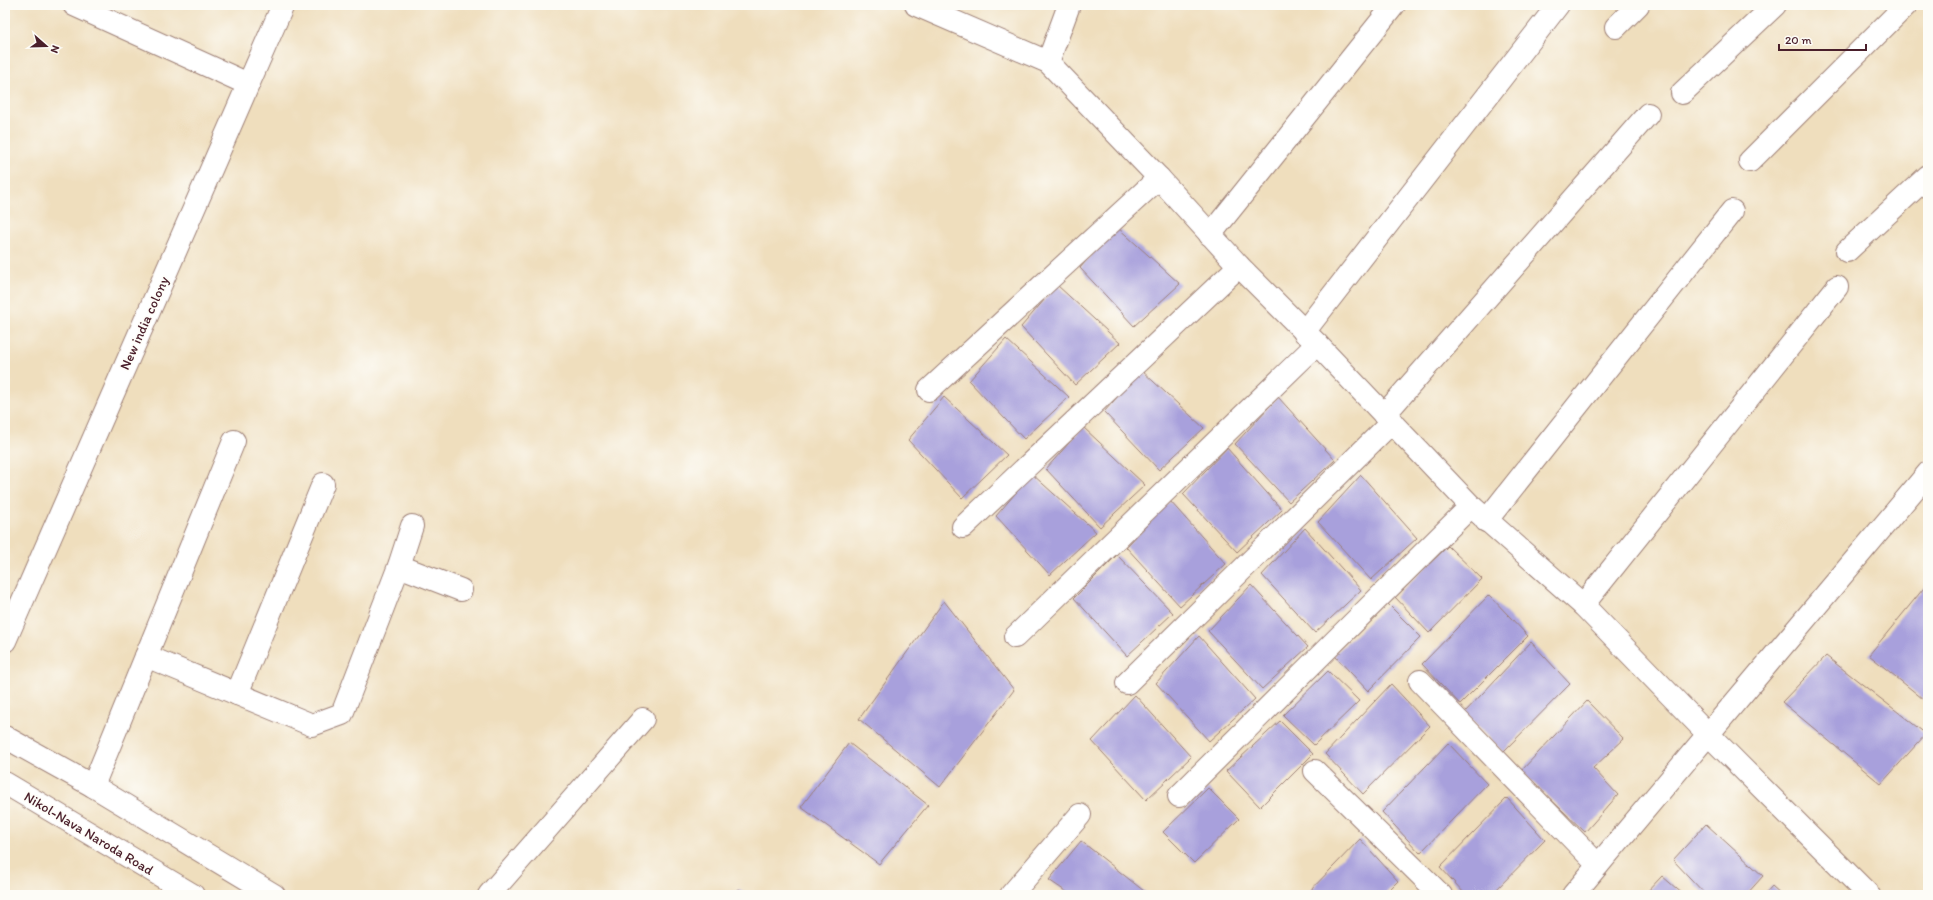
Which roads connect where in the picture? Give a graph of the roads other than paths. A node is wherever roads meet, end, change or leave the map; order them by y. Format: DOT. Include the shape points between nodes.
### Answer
graph roads {
  1 [pos="74,5"];
  2 [pos="283,5"];
  3 [pos="916,5"];
  4 [pos="1070,5"];
  5 [pos="1394,5"];
  6 [pos="1558,5"];
  7 [pos="1638,5"];
  8 [pos="1775,5"];
  9 [pos="1906,5"];
  10 [pos="1616,27"];
  11 [pos="1048,62"];
  12 [pos="248,84"];
  13 [pos="1682,93"];
  14 [pos="1648,114"];
  15 [pos="1750,161"];
  16 [pos="1928,176"];
  17 [pos="1159,178"];
  18 [pos="1732,212"];
  19 [pos="1210,236"];
  20 [pos="1847,251"];
  21 [pos="1239,266"];
  22 [pos="1837,286"];
  23 [pos="1311,338"];
  24 [pos="929,390"];
  25 [pos="1388,418"];
  26 [pos="234,441"];
  27 [pos="1928,473"];
  28 [pos="323,484"];
  29 [pos="1479,513"];
  30 [pos="412,526"];
  31 [pos="963,527"];
  32 [pos="399,566"];
  33 [pos="460,590"];
  34 [pos="1583,605"];
  35 [pos="1015,637"];
  36 [pos="5,641"];
  37 [pos="146,656"];
  38 [pos="1420,681"];
  39 [pos="1127,683"];
  40 [pos="237,694"];
  41 [pos="643,719"];
  42 [pos="1708,734"];
  43 [pos="5,737"];
  44 [pos="1315,771"];
  45 [pos="5,783"];
  46 [pos="93,786"];
  47 [pos="1179,796"];
  48 [pos="1080,815"];
  49 [pos="1598,864"];
  50 [pos="1578,893"];
  51 [pos="193,895"];
  52 [pos="274,895"];
  53 [pos="489,895"];
  54 [pos="1011,895"];
  55 [pos="1441,895"];
  56 [pos="1869,895"];
  1 -- 12 [label="street"];
  2 -- 12 [label="street, New india colony"];
  3 -- 11 [label="street"];
  4 -- 11 [label="street"];
  5 -- 19 [label="street"];
  6 -- 23 [label="street"];
  7 -- 10 [label="street"];
  8 -- 13 [label="street"];
  9 -- 15 [label="street"];
  11 -- 17 [label="street"];
  12 -- 36 [label="street, New india colony"];
  14 -- 25 [label="street"];
  16 -- 20 [label="street"];
  17 -- 19 [label="street"];
  17 -- 24 [label="street"];
  18 -- 29 [label="street"];
  19 -- 21 [label="street"];
  21 -- 23 [label="street"];
  21 -- 31 [label="street"];
  22 -- 34 [label="street"];
  23 -- 25 [label="street"];
  23 -- 35 [label="street"];
  25 -- 29 [label="street"];
  25 -- 39 [label="street"];
  26 -- 37 [label="street"];
  27 -- 42 [label="street"];
  28 -- 40 [label="street"];
  29 -- 34 [label="street"];
  29 -- 47 [label="street"];
  30 -- 32 [label="street"];
  32 -- 33 [label="street"];
  32 -- 40 [label="street" via="342,714 312,725"];
  34 -- 42 [label="street"];
  37 -- 40 [label="street"];
  37 -- 46 [label="street"];
  38 -- 49 [label="street"];
  41 -- 53 [label="street"];
  42 -- 49 [label="street"];
  42 -- 56 [label="street"];
  43 -- 46 [label="street"];
  44 -- 55 [label="street"];
  45 -- 51 [label="street, Nikol-Nava Naroda Road"];
  46 -- 52 [label="street"];
  48 -- 54 [label="street"];
  49 -- 50 [label="street"];
}
